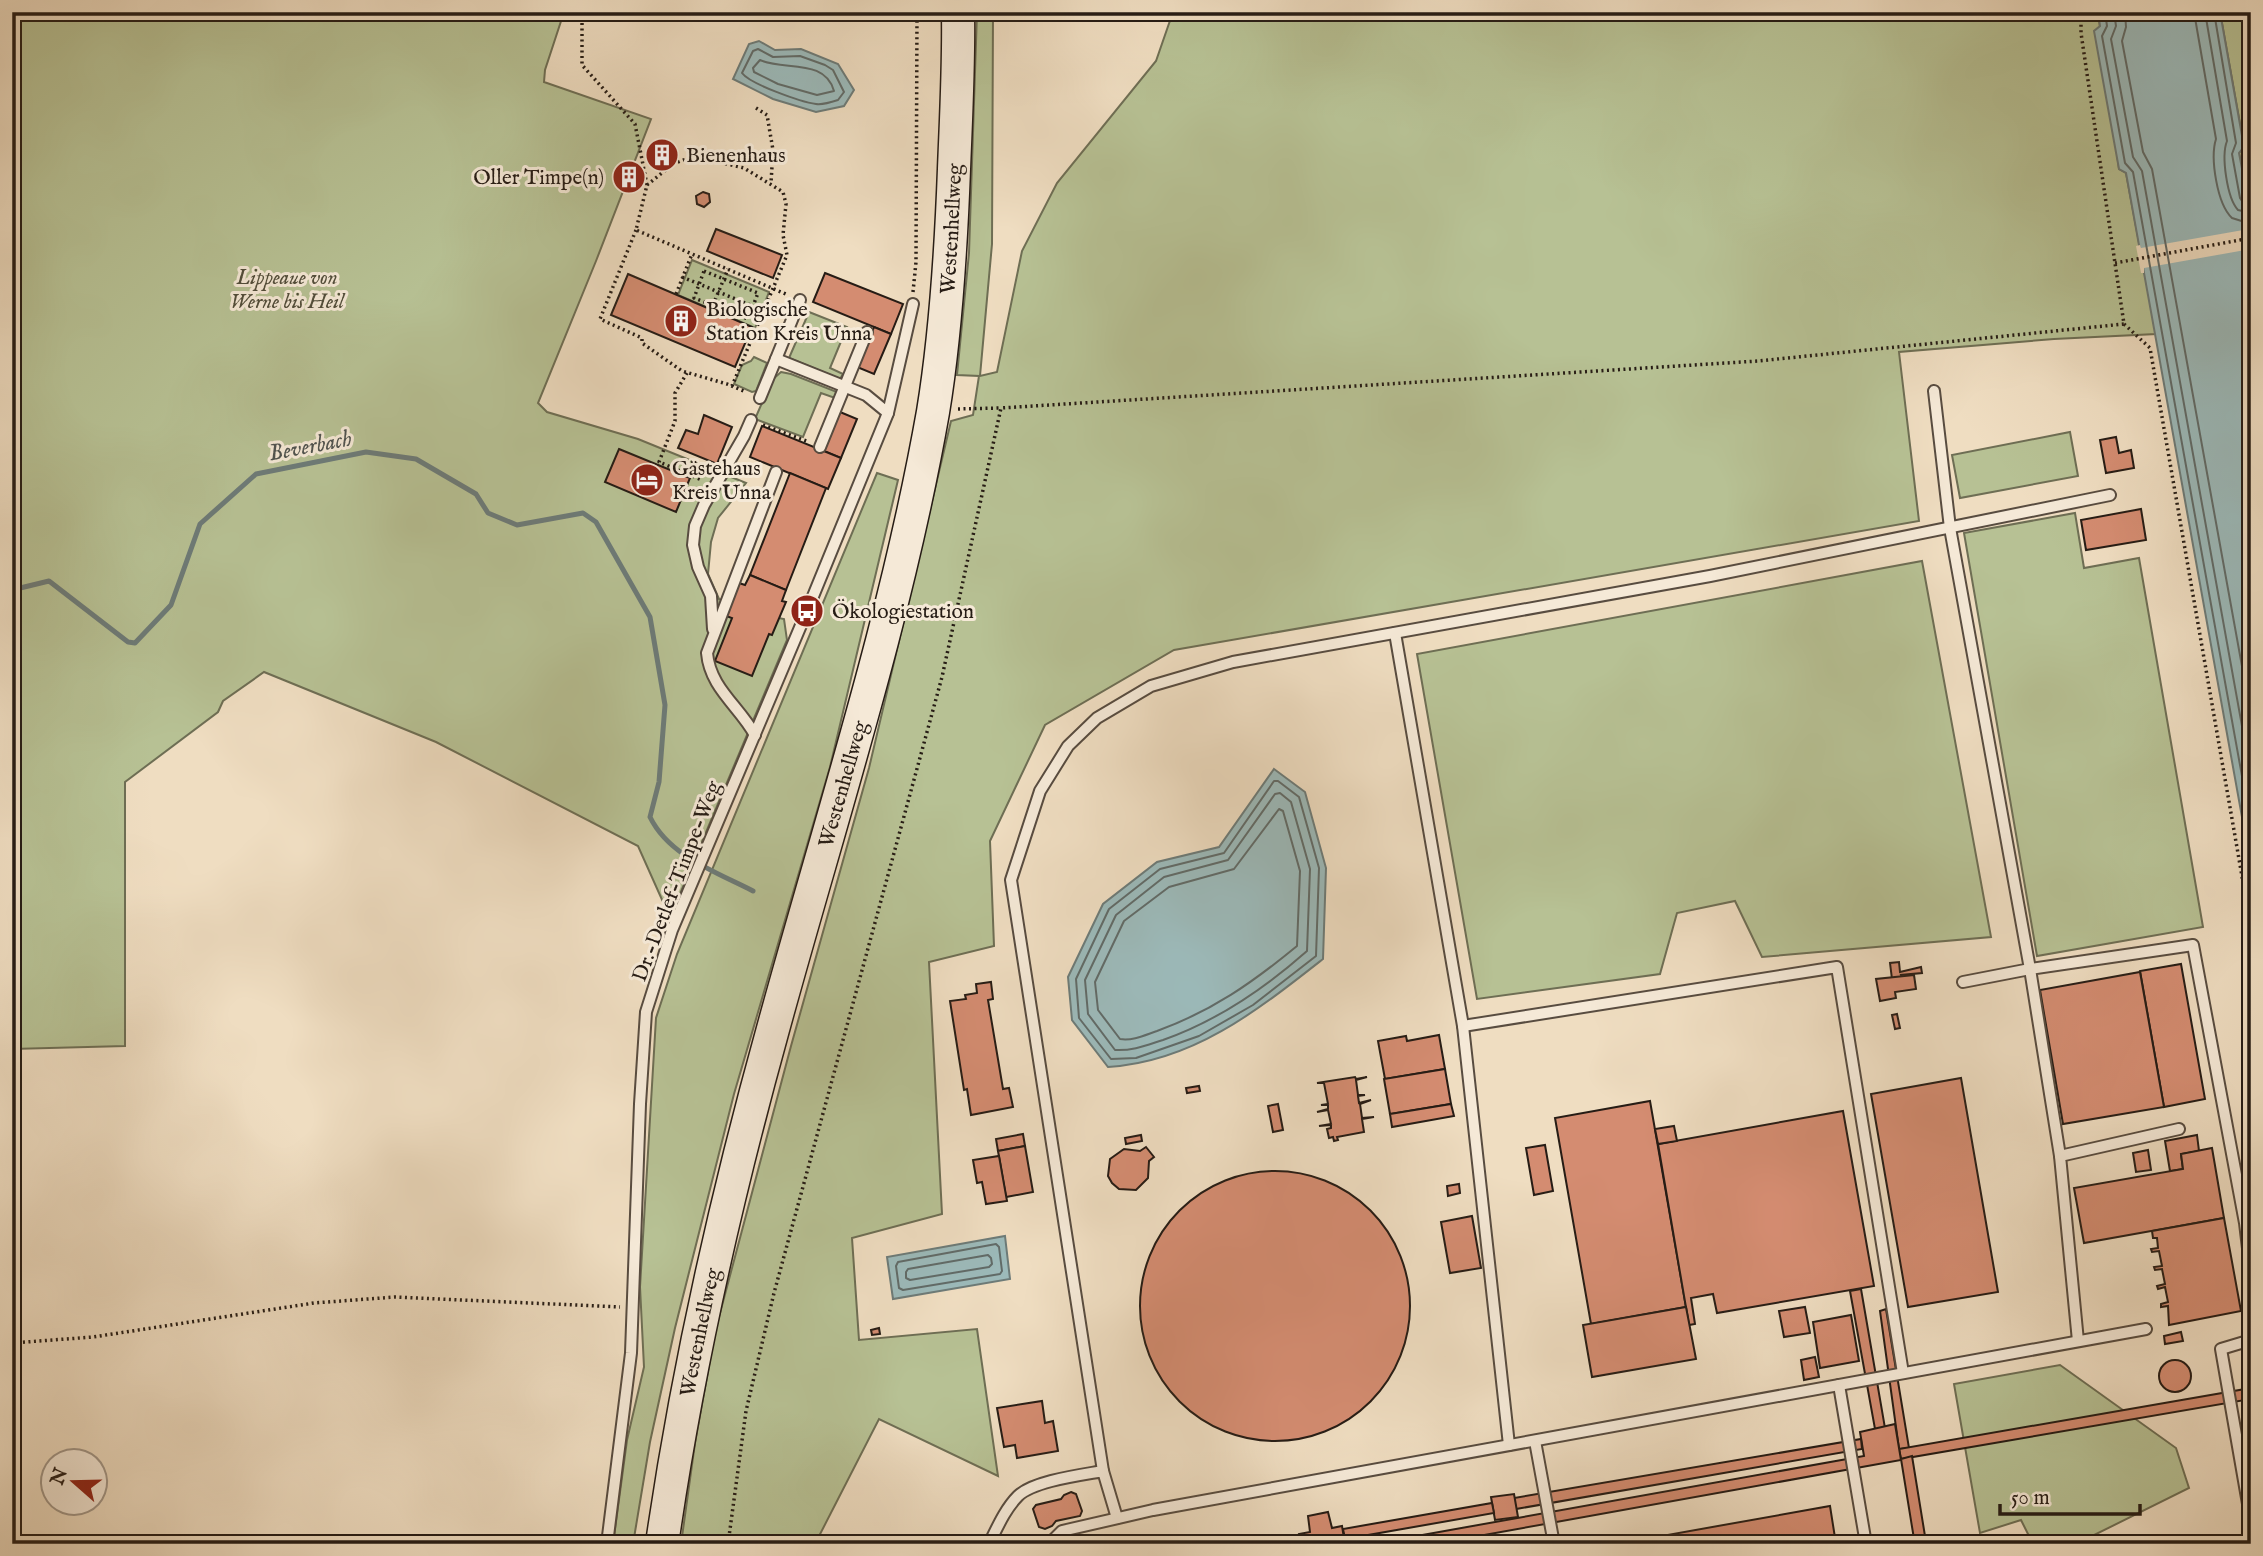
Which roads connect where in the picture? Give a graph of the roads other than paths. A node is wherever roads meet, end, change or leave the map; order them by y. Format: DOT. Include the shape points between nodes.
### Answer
graph roads {
  1 [pos="958,12"];
  2 [pos="800,300"];
  3 [pos="913,304"];
  4 [pos="867,332"];
  5 [pos="776,359"];
  6 [pos="844,388"];
  7 [pos="1934,391"];
  8 [pos="760,398"];
  9 [pos="888,413"];
  10 [pos="751,420"];
  11 [pos="820,447"];
  12 [pos="776,472"];
  13 [pos="2110,495"];
  14 [pos="1950,528"];
  15 [pos="1395,633"];
  16 [pos="713,636"];
  17 [pos="755,735"];
  18 [pos="2031,969"];
  19 [pos="1963,982"];
  20 [pos="1463,1027"];
  21 [pos="2179,1129"];
  22 [pos="2060,1156"];
  23 [pos="2251,1274"];
  24 [pos="2146,1329"];
  25 [pos="2251,1340"];
  26 [pos="2078,1341"];
  27 [pos="1903,1373"];
  28 [pos="1839,1385"];
  29 [pos="1535,1440"];
  30 [pos="1510,1445"];
  31 [pos="1103,1471"];
  32 [pos="1117,1518"];
  33 [pos="2251,1521"];
  34 [pos="607,1544"];
  35 [pos="662,1544"];
  36 [pos="989,1544"];
  37 [pos="1049,1544"];
  38 [pos="1554,1544"];
  39 [pos="1866,1544"];
  1 -- 35 [label="main road, Westenhellweg" via="952,224 933,411 895,593 772,1032 721,1235 687,1382"];
  2 -- 5 [label="lane"];
  3 -- 9 [label="lane, Dr.-Detlef-Timpe-Weg"];
  4 -- 6 [label="lane"];
  5 -- 6 [label="lane"];
  5 -- 8 [label="lane"];
  6 -- 9 [label="lane" via="866,395"];
  6 -- 11 [label="lane"];
  7 -- 14 [label="lane"];
  9 -- 17 [label="lane, Dr.-Detlef-Timpe-Weg"];
  10 -- 16 [label="lane" via="695,526 693,545 711,596"];
  12 -- 16 [label="lane"];
  13 -- 14 [label="lane"];
  14 -- 15 [label="lane"];
  14 -- 18 [label="lane"];
  15 -- 20 [label="lane"];
  15 -- 31 [label="lane" via="1233,662 1151,686 1097,718 1068,746 1040,791 1011,880"];
  16 -- 17 [label="lane" via="707,653 714,680"];
  17 -- 34 [label="lane, Dr.-Detlef-Timpe-Weg" via="672,930 646,1012 631,1353"];
  18 -- 19 [label="lane"];
  18 -- 22 [label="lane"];
  18 -- 23 [label="lane" via="2193,945"];
  20 -- 27 [label="lane" via="1837,967"];
  20 -- 30 [label="lane"];
  21 -- 22 [label="lane"];
  22 -- 26 [label="lane"];
  24 -- 26 [label="lane"];
  25 -- 33 [label="lane" via="2221,1349"];
  26 -- 27 [label="lane"];
  27 -- 28 [label="lane"];
  28 -- 29 [label="lane"];
  28 -- 39 [label="lane"];
  29 -- 30 [label="lane"];
  29 -- 38 [label="lane"];
  30 -- 32 [label="lane"];
  31 -- 32 [label="lane"];
  31 -- 36 [label="lane" via="1047,1482 1019,1494"];
  32 -- 37 [label="lane" via="1062,1531"];
}
